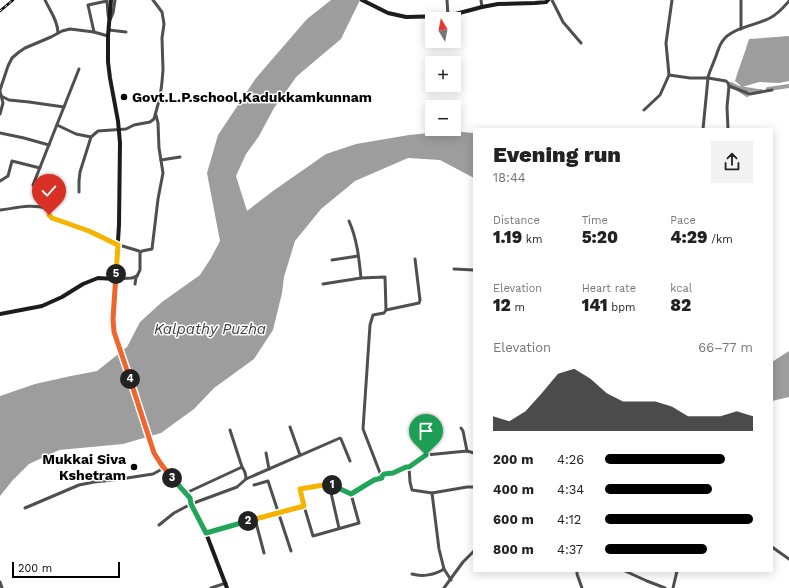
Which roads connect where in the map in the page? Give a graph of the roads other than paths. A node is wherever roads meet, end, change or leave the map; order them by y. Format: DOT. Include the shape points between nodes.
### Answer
graph roads {
  1 [pos="45,0"];
  2 [pos="111,0"];
  3 [pos="115,0"];
  4 [pos="153,0"];
  5 [pos="362,0"];
  6 [pos="447,0"];
  7 [pos="481,0"];
  8 [pos="548,0"];
  9 [pos="552,0"];
  10 [pos="672,0"];
  11 [pos="741,0"];
  12 [pos="789,1"];
  13 [pos="498,2"];
  14 [pos="482,6"];
  15 [pos="448,12"];
  16 [pos="461,12"];
  17 [pos="425,17"];
  18 [pos="110,20"];
  19 [pos="741,29"];
  20 [pos="109,30"];
  21 [pos="94,32"];
  22 [pos="126,32"];
  23 [pos="58,33"];
  24 [pos="108,36"];
  25 [pos="581,43"];
  26 [pos="78,69"];
  27 [pos="669,75"];
  28 [pos="708,78"];
  29 [pos="729,86"];
  30 [pos="0,90"];
  31 [pos="772,90"];
  32 [pos="1,96"];
  33 [pos="64,107"];
  34 [pos="644,110"];
  35 [pos="156,113"];
  36 [pos="0,114"];
  37 [pos="57,125"];
  38 [pos="703,128"];
  39 [pos="728,128"];
  40 [pos="119,130"];
  41 [pos="0,133"];
  42 [pos="91,137"];
  43 [pos="49,145"];
  44 [pos="180,157"];
  45 [pos="161,160"];
  46 [pos="40,168"];
  47 [pos="0,180"];
  48 [pos="79,192"];
  49 [pos="48,207"];
  50 [pos="0,210"];
  51 [pos="348,221"];
  52 [pos="118,245"];
  53 [pos="139,251"];
  54 [pos="358,256"];
  55 [pos="415,259"];
  56 [pos="332,260"];
  57 [pos="454,269"];
  58 [pos="473,270"];
  59 [pos="137,276"];
  60 [pos="361,278"];
  61 [pos="115,279"];
  62 [pos="135,284"];
  63 [pos="323,284"];
  64 [pos="386,310"];
  65 [pos="0,314"];
  66 [pos="290,427"];
  67 [pos="462,428"];
  68 [pos="230,430"];
  69 [pos="466,451"];
  70 [pos="266,453"];
  71 [pos="473,453"];
  72 [pos="300,455"];
  73 [pos="350,461"];
  74 [pos="242,467"];
  75 [pos="409,467"];
  76 [pos="164,468"];
  77 [pos="269,469"];
  78 [pos="382,476"];
  79 [pos="246,479"];
  80 [pos="329,484"];
  81 [pos="254,485"];
  82 [pos="473,487"];
  83 [pos="432,493"];
  84 [pos="186,494"];
  85 [pos="351,494"];
  86 [pos="191,504"];
  87 [pos="304,506"];
  88 [pos="25,508"];
  89 [pos="278,513"];
  90 [pos="255,519"];
  91 [pos="159,525"];
  92 [pos="339,528"];
  93 [pos="206,533"];
  94 [pos="773,548"];
  95 [pos="291,551"];
  96 [pos="264,552"];
  97 [pos="473,552"];
  98 [pos="789,559"];
  99 [pos="444,569"];
  100 [pos="577,572"];
  101 [pos="627,572"];
  102 [pos="677,572"];
  103 [pos="412,574"];
  104 [pos="451,580"];
  105 [pos="0,582"];
  106 [pos="226,583"];
  107 [pos="2,588"];
  108 [pos="211,588"];
  109 [pos="227,588"];
  110 [pos="444,588"];
  111 [pos="582,588"];
  112 [pos="665,588"];
  113 [pos="674,588"];
  1 -- 23 [label="street" via="58,27"];
  2 -- 18 [label="main road"];
  3 -- 18 [label="street"];
  4 -- 35 [label="street" via="162,12 164,24 162,82"];
  5 -- 17 [label="main road" via="388,13 406,17"];
  6 -- 15 [label="street"];
  7 -- 14 [label="street"];
  8 -- 13 [label="main road" via="535,3"];
  9 -- 25 [label="street" via="563,22"];
  10 -- 27 [label="street" via="666,44"];
  11 -- 19 [label="street"];
  12 -- 19 [label="street" via="770,18"];
  13 -- 14 [label="main road"];
  14 -- 16 [label="main road"];
  18 -- 20 [label="main road"];
  18 -- 21 [label="street" via="107,1 88,6"];
  19 -- 28 [label="street" via="725,37 719,45"];
  20 -- 22 [label="street"];
  20 -- 24 [label="main road"];
  21 -- 23 [label="street" via="70,29"];
  21 -- 24 [label="street"];
  23 -- 30 [label="street" via="25,48 12,58"];
  24 -- 40 [label="main road" via="108,62"];
  26 -- 33 [label="street"];
  27 -- 28 [label="street"];
  27 -- 34 [label="street" via="660,95"];
  28 -- 29 [label="street" via="726,81"];
  28 -- 38 [label="street"];
  29 -- 31 [label="street" via="750,94"];
  29 -- 39 [label="street"];
  30 -- 32 [label="street"];
  32 -- 33 [label="street" via="9,100"];
  32 -- 36 [label="street" via="3,104"];
  33 -- 37 [label="street"];
  35 -- 40 [label="street" via="150,122"];
  35 -- 45 [label="street"];
  37 -- 42 [label="street" via="76,134"];
  37 -- 43 [label="street"];
  40 -- 42 [label="street" via="98,131"];
  40 -- 52 [label="main road"];
  41 -- 43 [label="street"];
  42 -- 48 [label="street" via="80,172"];
  43 -- 46 [label="street"];
  44 -- 45 [label="street"];
  45 -- 59 [label="street" via="163,173 152,249 140,253 140,270"];
  46 -- 47 [label="street" via="12,161 8,176"];
  46 -- 49 [label="street" via="34,185 36,188 49,190"];
  50 -- 52 [label="street" via="26,206 47,208 52,218"];
  51 -- 54 [label="street" via="355,238"];
  52 -- 53 [label="street"];
  52 -- 61 [label="main road"];
  54 -- 56 [label="street"];
  54 -- 60 [label="street"];
  55 -- 64 [label="street" via="419,303"];
  57 -- 58 [label="street"];
  59 -- 61 [label="street"];
  59 -- 62 [label="street"];
  60 -- 63 [label="street"];
  60 -- 64 [label="street" via="385,277"];
  61 -- 65 [label="main road" via="98,278 42,306"];
  61 -- 76 [label="main road" via="114,332 151,445"];
  64 -- 78 [label="street" via="384,313 373,315 370,325 362,429"];
  66 -- 72 [label="street"];
  67 -- 69 [label="street"];
  68 -- 74 [label="street"];
  69 -- 71 [label="street"];
  69 -- 75 [label="street" via="426,455"];
  70 -- 77 [label="street"];
  72 -- 73 [label="street" via="340,438"];
  72 -- 77 [label="street"];
  74 -- 79 [label="street"];
  74 -- 84 [label="street"];
  75 -- 78 [label="street"];
  75 -- 83 [label="street" via="412,490"];
  76 -- 84 [label="main road"];
  76 -- 88 [label="street" via="153,474 79,485"];
  77 -- 79 [label="street"];
  78 -- 85 [label="street"];
  79 -- 86 [label="street" via="237,487"];
  80 -- 85 [label="street"];
  80 -- 87 [label="street" via="300,489"];
  80 -- 92 [label="street"];
  81 -- 89 [label="street" via="268,481"];
  82 -- 83 [label="street"];
  83 -- 99 [label="street"];
  84 -- 86 [label="main road"];
  85 -- 92 [label="street" via="359,523"];
  86 -- 91 [label="street"];
  86 -- 93 [label="main road"];
  87 -- 89 [label="street"];
  87 -- 92 [label="street" via="313,536"];
  89 -- 90 [label="street"];
  89 -- 95 [label="street"];
  90 -- 93 [label="street"];
  90 -- 96 [label="street"];
  93 -- 106 [label="main road"];
  94 -- 98 [label="street"];
  97 -- 104 [label="street"];
  99 -- 103 [label="street" via="438,573 419,576"];
  99 -- 104 [label="street"];
  100 -- 111 [label="street"];
  101 -- 112 [label="street"];
  102 -- 113 [label="street"];
  104 -- 110 [label="street"];
  105 -- 107 [label="street"];
  106 -- 108 [label="street"];
  106 -- 109 [label="main road"];
}
